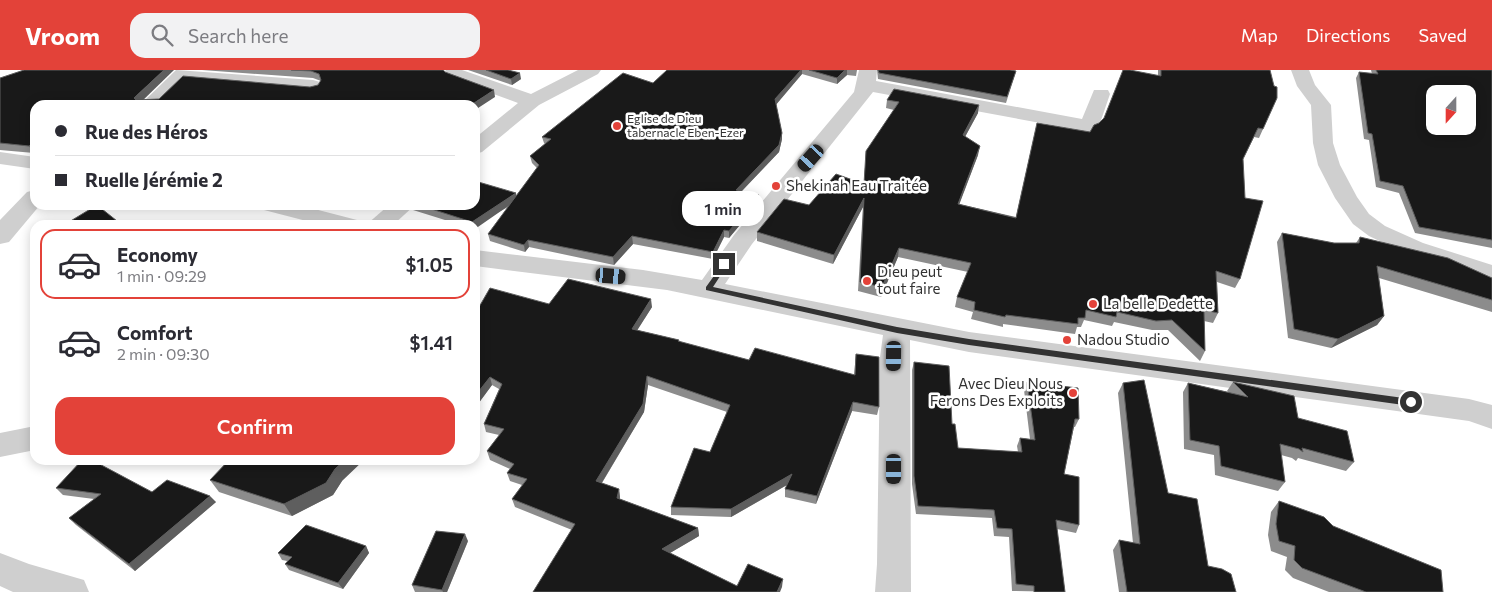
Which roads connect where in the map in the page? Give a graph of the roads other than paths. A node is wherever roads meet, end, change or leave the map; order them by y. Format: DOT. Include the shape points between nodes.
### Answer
graph roads {
  1 [pos="592,70"];
  2 [pos="1300,70"];
  3 [pos="185,72"];
  4 [pos="453,73"];
  5 [pos="868,77"];
  6 [pos="313,86"];
  7 [pos="1101,94"];
  8 [pos="155,100"];
  9 [pos="532,101"];
  10 [pos="480,144"];
  11 [pos="0,158"];
  12 [pos="30,162"];
  13 [pos="30,202"];
  14 [pos="291,210"];
  15 [pos="398,210"];
  16 [pos="330,220"];
  17 [pos="384,220"];
  18 [pos="0,237"];
  19 [pos="480,259"];
  20 [pos="1492,274"];
  21 [pos="709,289"];
  22 [pos="897,330"];
  23 [pos="1492,417"];
  24 [pos="30,439"];
  25 [pos="0,445"];
  26 [pos="0,569"];
  27 [pos="71,592"];
  28 [pos="893,592"];
  1 -- 9 [label="street"];
  2 -- 20 [label="street" via="1306,86 1321,105 1322,143 1329,166 1361,219 1377,231 1414,248"];
  3 -- 6 [label="street"];
  3 -- 8 [label="street"];
  4 -- 9 [label="street"];
  5 -- 7 [label="street" via="1090,126"];
  5 -- 21 [label="street" via="865,93 848,109 743,240"];
  9 -- 10 [label="street"];
  11 -- 12 [label="street"];
  13 -- 18 [label="street"];
  14 -- 16 [label="street"];
  15 -- 17 [label="street"];
  19 -- 21 [label="street"];
  21 -- 22 [label="street"];
  22 -- 23 [label="street" via="1469,410"];
  22 -- 28 [label="street" via="894,356"];
  24 -- 25 [label="street"];
  26 -- 27 [label="street" via="25,580"];
}
